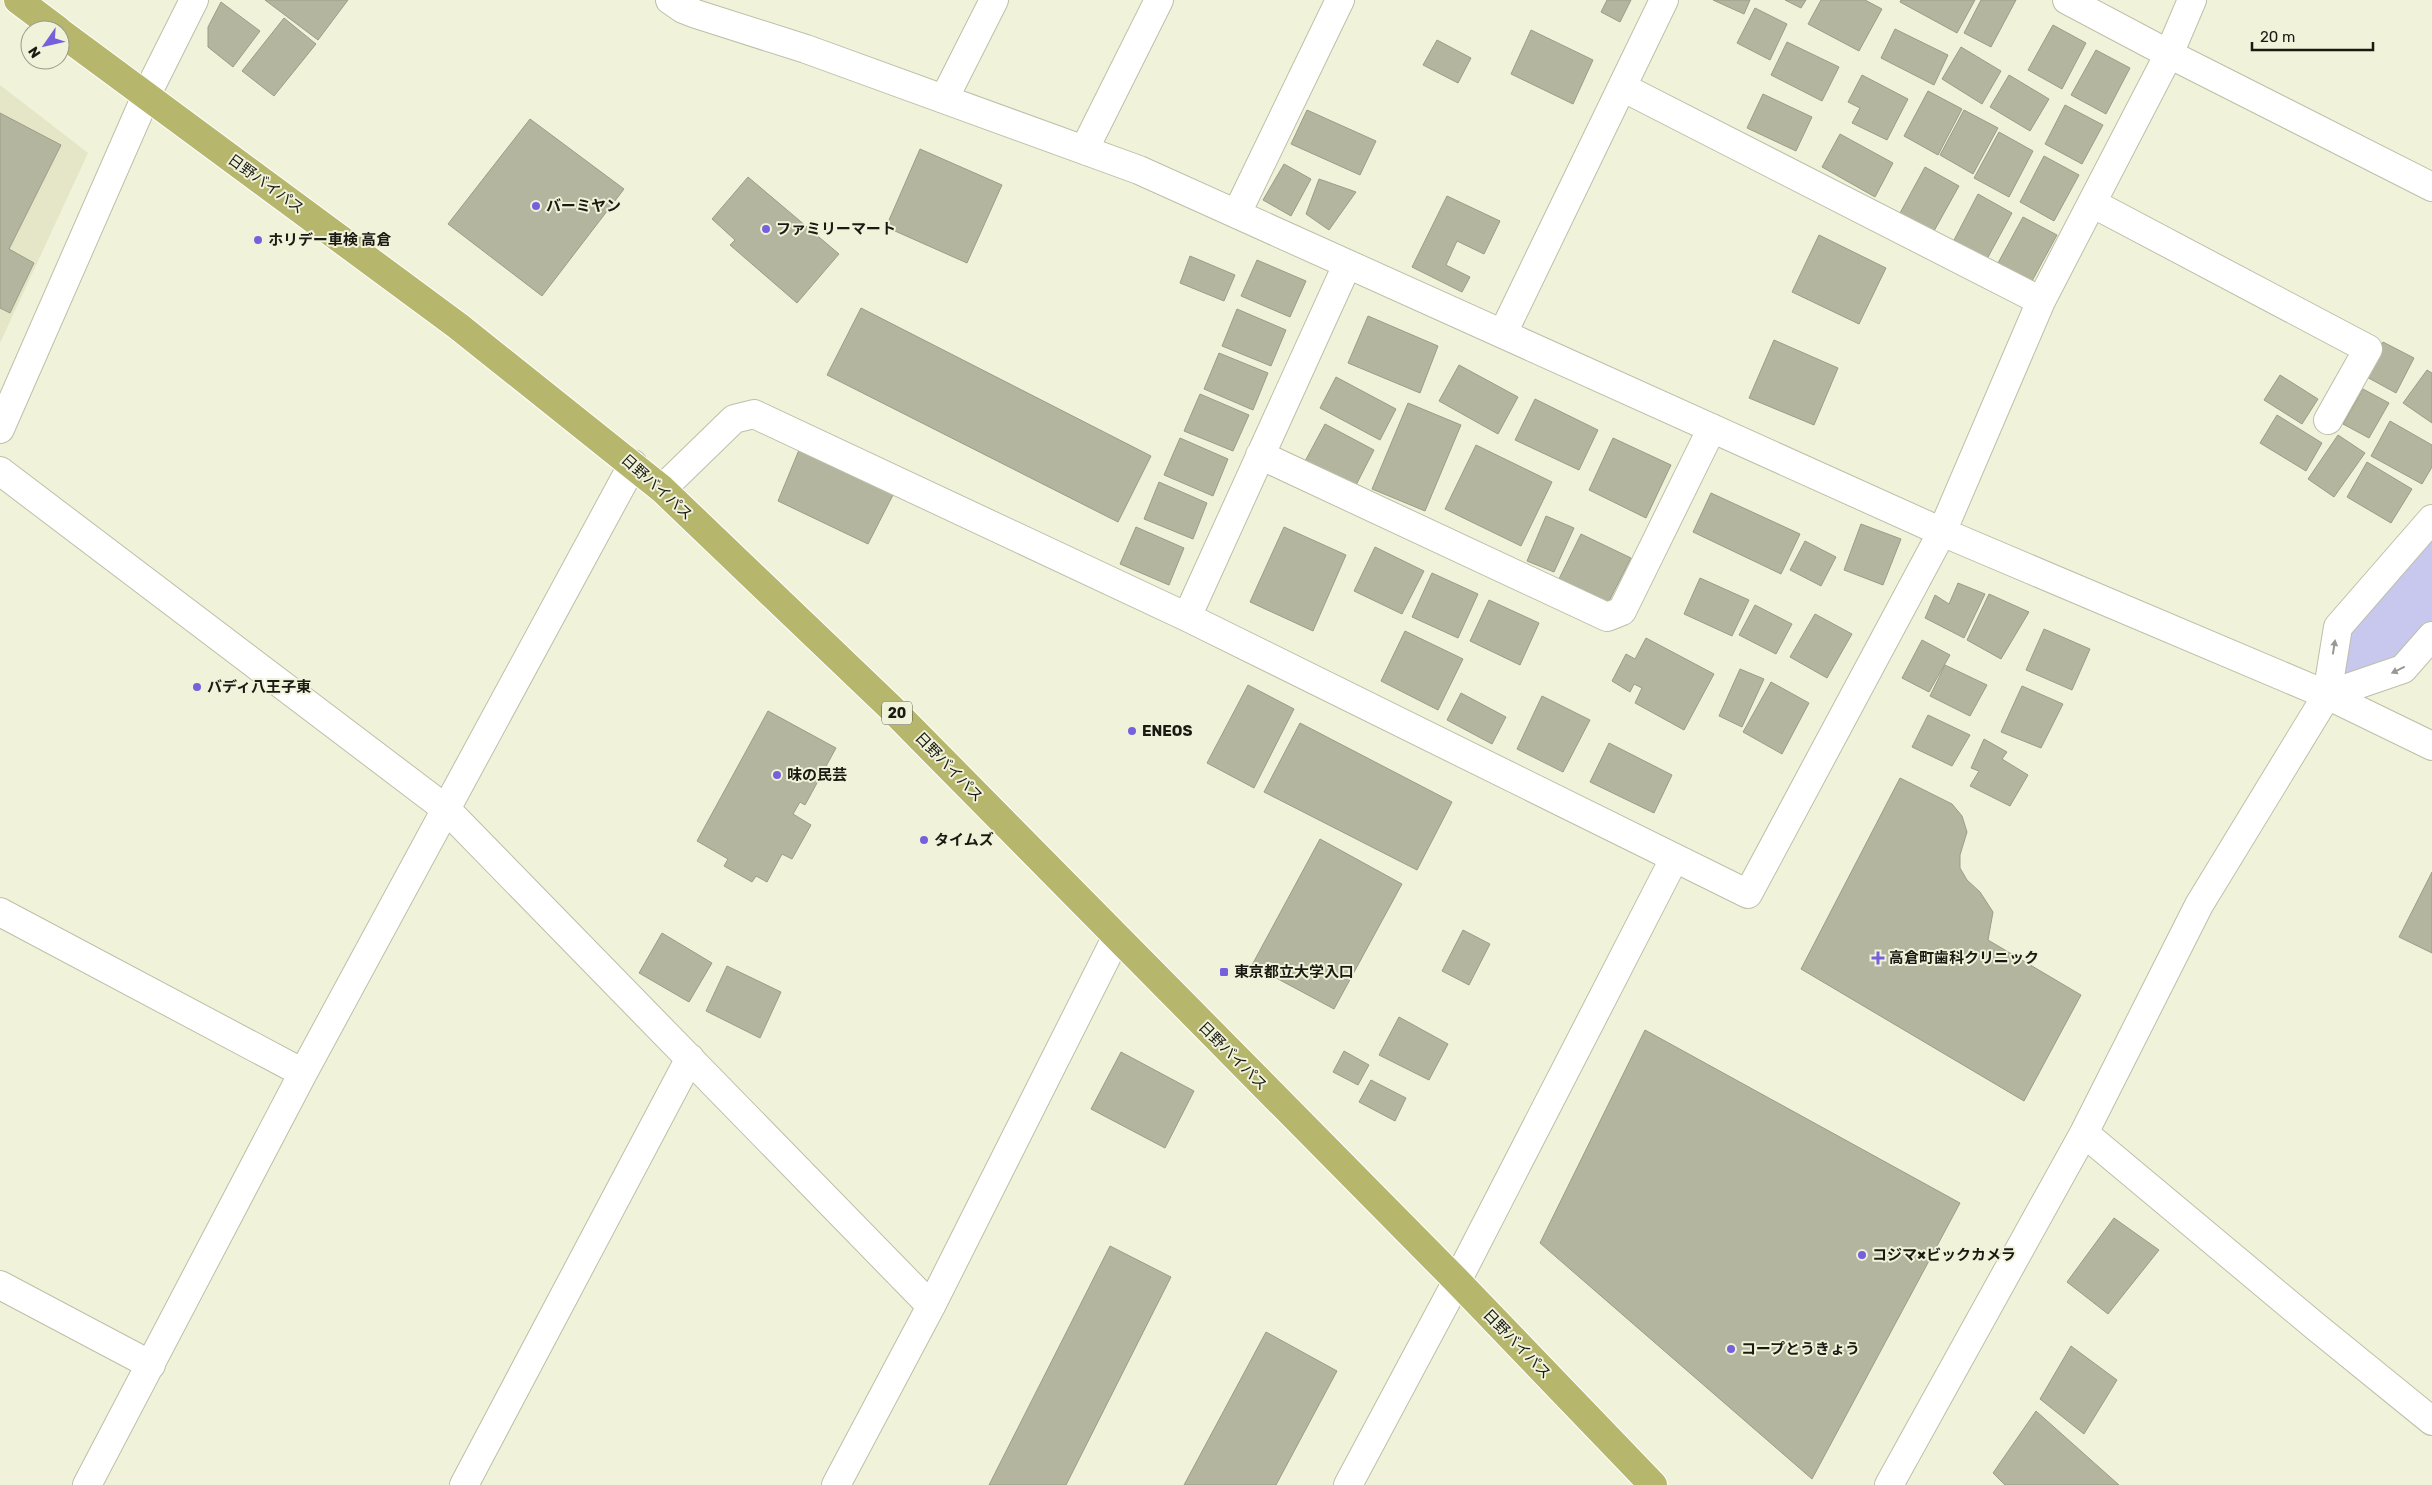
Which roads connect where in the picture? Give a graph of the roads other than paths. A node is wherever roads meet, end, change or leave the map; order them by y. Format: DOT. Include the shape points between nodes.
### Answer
graph roads {
  1 [pos="18,0"];
  2 [pos="194,0"];
  3 [pos="670,0"];
  4 [pos="994,0"];
  5 [pos="1159,0"];
  6 [pos="1340,0"];
  7 [pos="1664,0"];
  8 [pos="2067,0"];
  9 [pos="2192,0"];
  10 [pos="699,7"];
  11 [pos="44,20"];
  12 [pos="70,39"];
  13 [pos="2168,54"];
  14 [pos="1622,87"];
  15 [pos="146,96"];
  16 [pos="944,99"];
  17 [pos="1084,150"];
  18 [pos="2432,187"];
  19 [pos="2092,203"];
  20 [pos="1238,213"];
  21 [pos="1347,266"];
  22 [pos="2041,301"];
  23 [pos="1503,333"];
  24 [pos="2328,420"];
  25 [pos="1712,428"];
  26 [pos="0,429"];
  27 [pos="1260,455"];
  28 [pos="633,464"];
  29 [pos="0,471"];
  30 [pos="662,489"];
  31 [pos="2432,519"];
  32 [pos="1942,532"];
  33 [pos="1187,617"];
  34 [pos="2432,636"];
  35 [pos="2326,695"];
  36 [pos="2432,746"];
  37 [pos="446,808"];
  38 [pos="1674,859"];
  39 [pos="0,912"];
  40 [pos="1116,938"];
  41 [pos="690,1058"];
  42 [pos="303,1074"];
  43 [pos="2084,1133"];
  44 [pos="1457,1282"];
  45 [pos="0,1285"];
  46 [pos="930,1306"];
  47 [pos="151,1365"];
  48 [pos="2432,1421"];
  49 [pos="87,1485"];
  50 [pos="464,1485"];
  51 [pos="836,1485"];
  52 [pos="1348,1485"];
  53 [pos="1653,1485"];
  54 [pos="1889,1485"];
  1 -- 11 [label="highway, 日野バイパス / 20"];
  2 -- 15 [label="street"];
  3 -- 10 [label="street" via="683,10"];
  4 -- 16 [label="street"];
  5 -- 17 [label="street"];
  6 -- 20 [label="street"];
  7 -- 14 [label="street"];
  8 -- 13 [label="street"];
  9 -- 13 [label="street"];
  10 -- 16 [label="street"];
  12 -- 15 [label="highway, 日野バイパス / 20"];
  13 -- 18 [label="street"];
  13 -- 19 [label="street"];
  14 -- 22 [label="street"];
  14 -- 23 [label="street"];
  15 -- 26 [label="street"];
  15 -- 28 [label="highway, 日野バイパス / 20" via="458,326"];
  16 -- 17 [label="street"];
  17 -- 20 [label="street"];
  19 -- 22 [label="street"];
  19 -- 24 [label="street" via="2368,349"];
  20 -- 21 [label="street"];
  21 -- 23 [label="street"];
  21 -- 27 [label="street"];
  22 -- 32 [label="street"];
  23 -- 25 [label="street"];
  25 -- 27 [label="street" via="1622,611 1607,617"];
  25 -- 32 [label="street"];
  27 -- 33 [label="street"];
  28 -- 30 [label="highway, 日野バイパス / 20"];
  28 -- 37 [label="street"];
  29 -- 37 [label="street"];
  30 -- 33 [label="street" via="734,419 754,414"];
  30 -- 40 [label="highway, 日野バイパス / 20" via="890,707"];
  35 -- 31 [label="street, one-way" via="2338,627"];
  32 -- 35 [label="street"];
  32 -- 38 [label="street" via="1748,894"];
  33 -- 38 [label="street"];
  34 -- 35 [label="street, one-way" via="2403,669"];
  35 -- 36 [label="street"];
  35 -- 43 [label="street" via="2199,905"];
  37 -- 41 [label="street"];
  37 -- 42 [label="street"];
  38 -- 44 [label="street"];
  39 -- 42 [label="street"];
  40 -- 44 [label="highway, 日野バイパス / 20"];
  40 -- 46 [label="street"];
  41 -- 46 [label="street"];
  41 -- 50 [label="street"];
  42 -- 47 [label="street"];
  43 -- 48 [label="street"];
  43 -- 54 [label="street"];
  44 -- 52 [label="street"];
  44 -- 53 [label="highway, 日野バイパス / 20"];
  45 -- 47 [label="street"];
  46 -- 51 [label="street"];
  47 -- 49 [label="street"];
}
